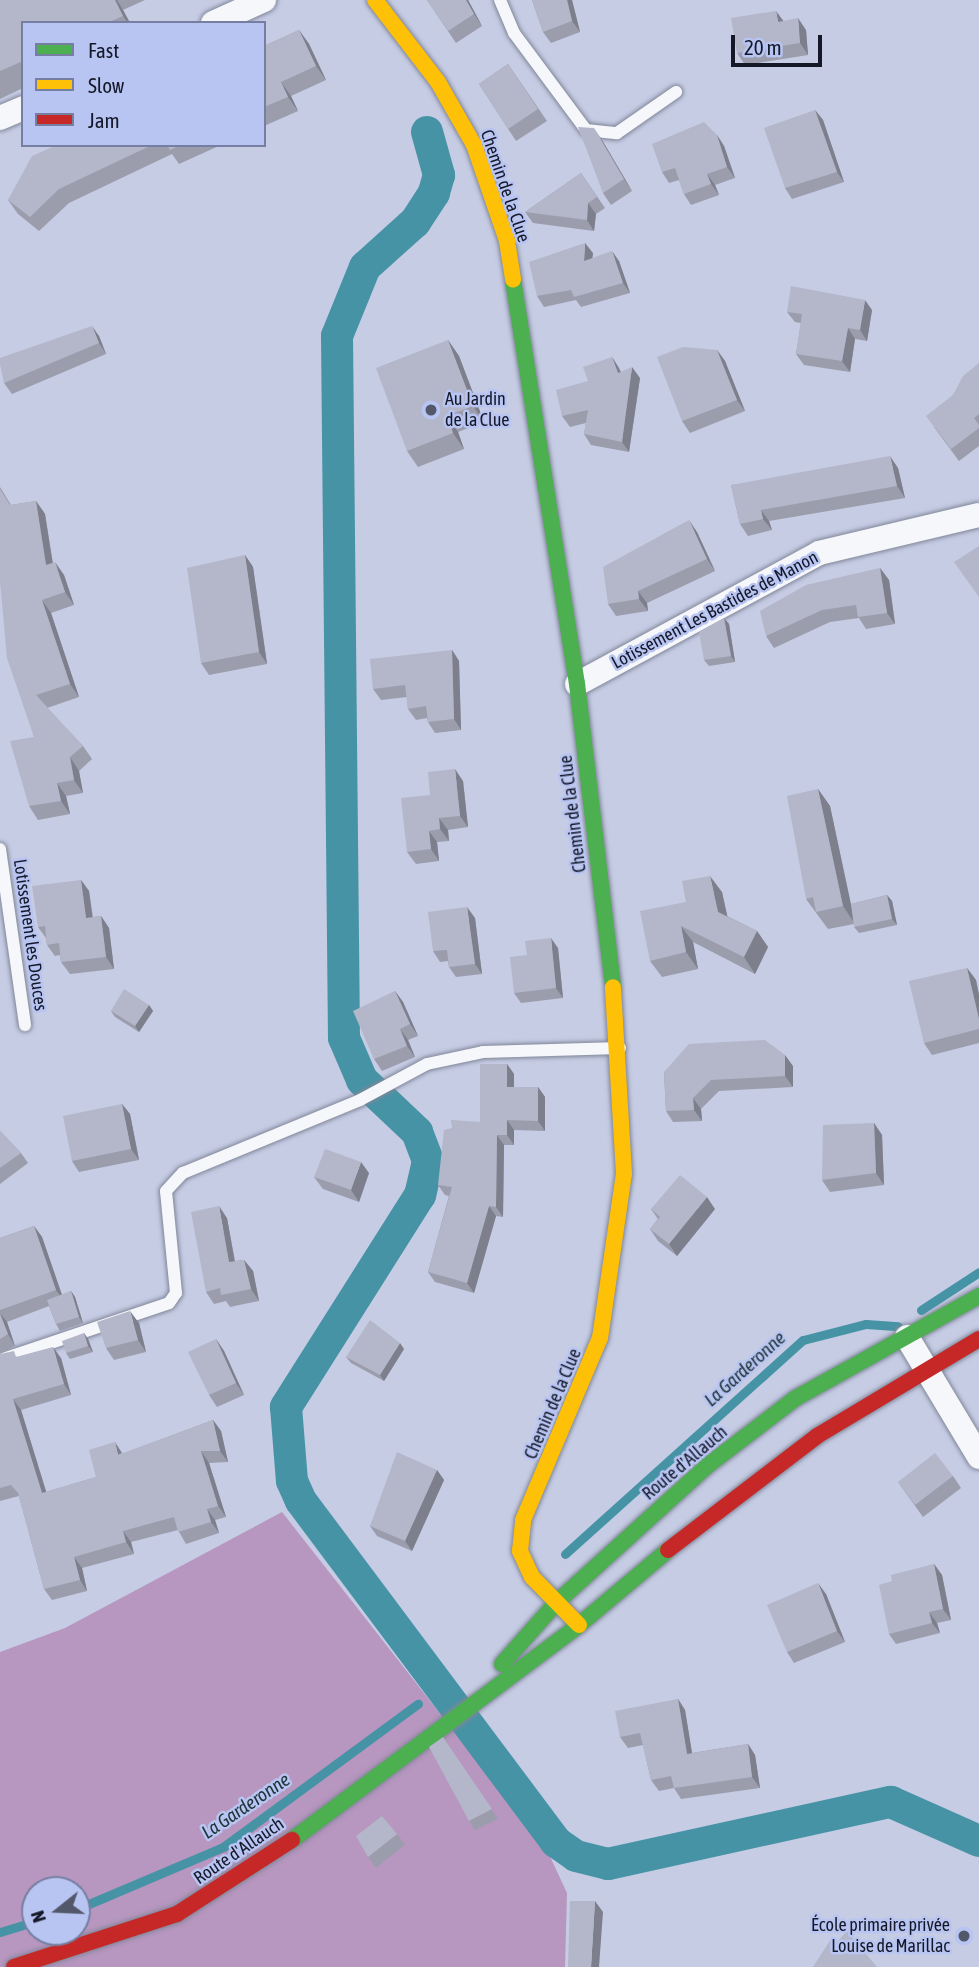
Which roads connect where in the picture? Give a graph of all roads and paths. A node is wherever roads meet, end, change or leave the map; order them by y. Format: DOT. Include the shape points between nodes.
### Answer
graph roads {
  1 [pos="264,0"];
  2 [pos="374,0"];
  3 [pos="500,0"];
  4 [pos="218,21"];
  5 [pos="676,92"];
  6 [pos="21,109"];
  7 [pos="0,118"];
  8 [pos="979,515"];
  9 [pos="577,684"];
  10 [pos="0,849"];
  11 [pos="25,1025"];
  12 [pos="620,1048"];
  13 [pos="979,1296"];
  14 [pos="907,1337"];
  15 [pos="979,1339"];
  16 [pos="0,1360"];
  17 [pos="927,1372"];
  18 [pos="979,1457"];
  19 [pos="557,1602"];
  20 [pos="579,1625"];
  21 [pos="457,1713"];
  22 [pos="14,1967"];
  1 -- 4 [label="street"];
  2 -- 9 [label="main road, Chemin de la Clue" via="438,82 474,145 507,241"];
  3 -- 5 [label="lane" via="514,33 586,130 617,133"];
  6 -- 7 [label="street"];
  8 -- 9 [label="street, Lotissement Les Bastides de Manon" via="819,553"];
  9 -- 12 [label="main road, Chemin de la Clue"];
  10 -- 11 [label="lane, Lotissement les Douces"];
  12 -- 16 [label="lane" via="483,1052 427,1064 360,1100 183,1173 166,1191 176,1293 169,1303"];
  12 -- 19 [label="main road, Chemin de la Clue" via="624,1174 600,1338 523,1520 520,1551 532,1577"];
  13 -- 14 [label="main road, Route d'Allauch"];
  14 -- 17 [label="street"];
  14 -- 19 [label="main road, Route d'Allauch" via="796,1398 707,1466"];
  15 -- 17 [label="main road, Route d'Allauch"];
  17 -- 18 [label="street"];
  17 -- 20 [label="main road, Route d'Allauch" via="817,1436 734,1496"];
  19 -- 20 [label="main road, Chemin de la Clue"];
  19 -- 21 [label="main road, Route d'Allauch"];
  20 -- 21 [label="main road, Route d'Allauch"];
  21 -- 22 [label="main road, Route d'Allauch" via="283,1847 177,1914"];
}
